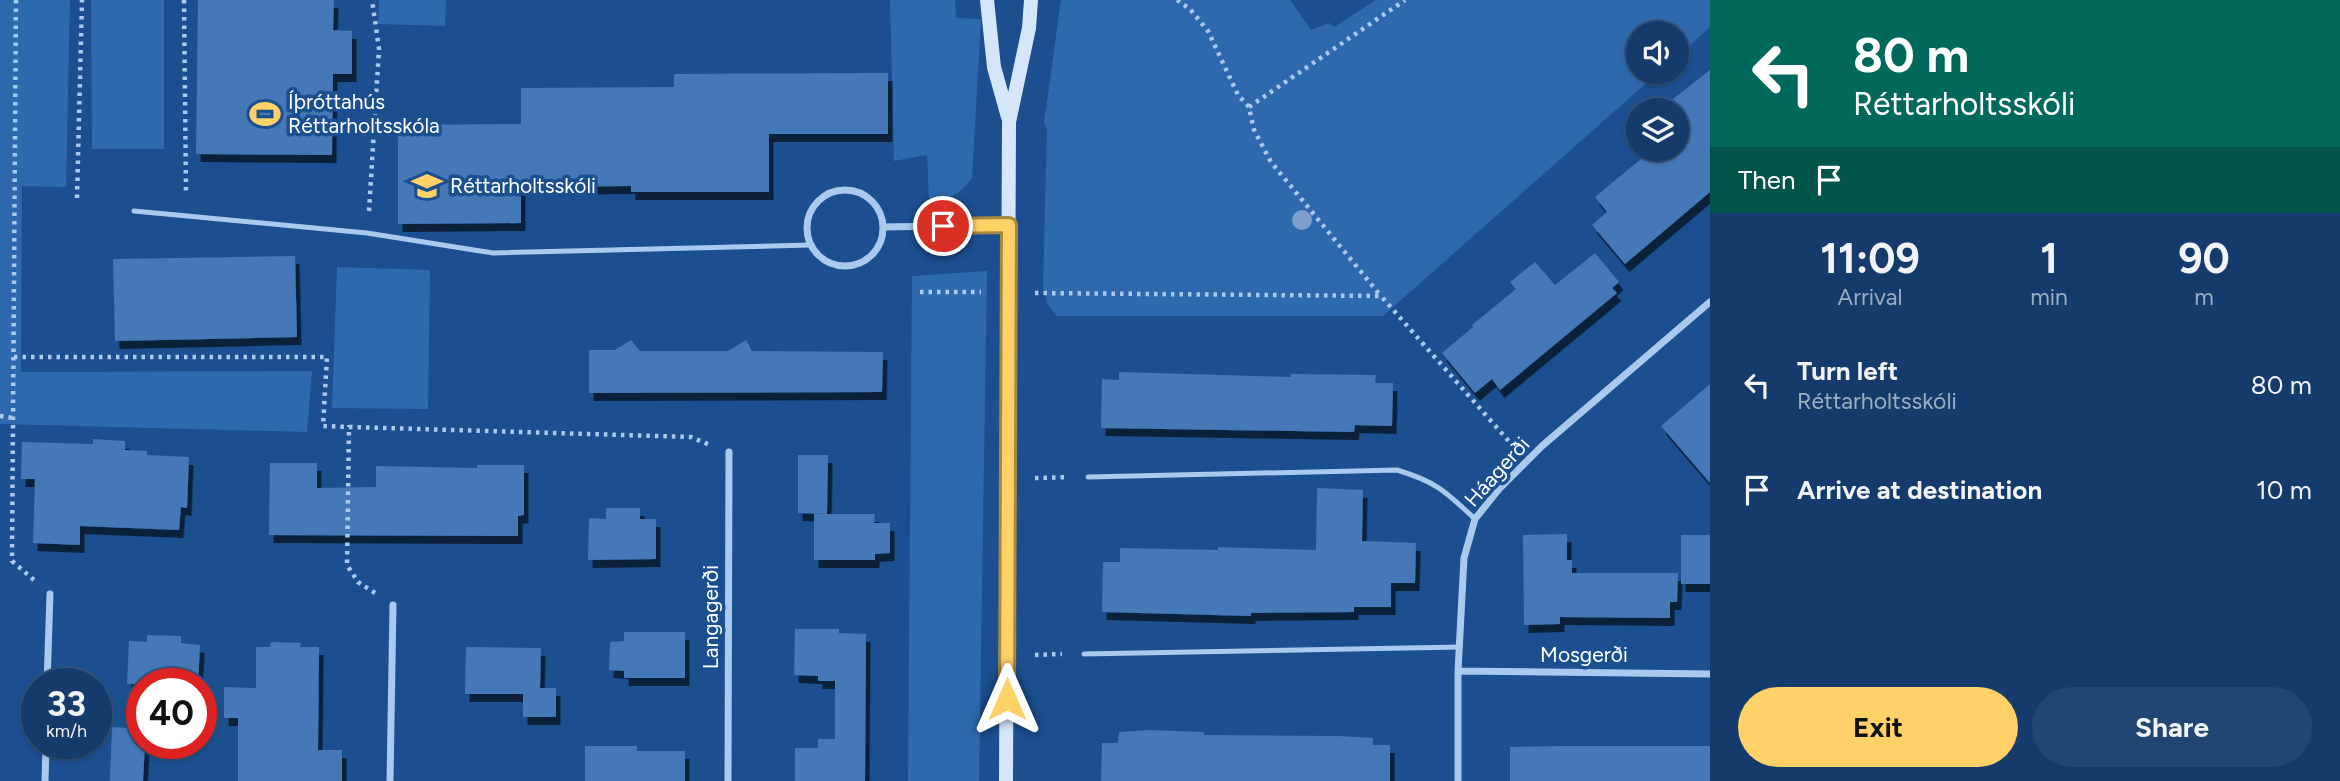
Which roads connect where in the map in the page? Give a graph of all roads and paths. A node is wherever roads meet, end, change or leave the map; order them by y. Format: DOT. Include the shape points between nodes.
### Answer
graph roads {
  1 [pos="16,0"];
  2 [pos="82,0"];
  3 [pos="184,0"];
  4 [pos="372,0"];
  5 [pos="987,0"];
  6 [pos="1031,0"];
  7 [pos="1177,0"];
  8 [pos="1405,0"];
  9 [pos="1249,107"];
  10 [pos="1010,122"];
  11 [pos="77,198"];
  12 [pos="134,211"];
  13 [pos="186,216"];
  14 [pos="1009,225"];
  15 [pos="883,227"];
  16 [pos="367,233"];
  17 [pos="811,245"];
  18 [pos="920,292"];
  19 [pos="989,292"];
  20 [pos="1035,293"];
  21 [pos="1381,296"];
  22 [pos="1710,302"];
  23 [pos="14,357"];
  24 [pos="0,416"];
  25 [pos="14,418"];
  26 [pos="349,427"];
  27 [pos="729,452"];
  28 [pos="1527,461"];
  29 [pos="1088,477"];
  30 [pos="1035,478"];
  31 [pos="1475,519"];
  32 [pos="50,594"];
  33 [pos="393,605"];
  34 [pos="1460,647"];
  35 [pos="1084,654"];
  36 [pos="48,668"];
  37 [pos="1458,671"];
  38 [pos="1710,674"];
  39 [pos="46,759"];
  40 [pos="45,781"];
  41 [pos="390,781"];
  42 [pos="728,781"];
  43 [pos="1006,781"];
  44 [pos="1458,781"];
  1 -- 23 [label="path"];
  2 -- 11 [label="path"];
  3 -- 13 [label="path"];
  4 -- 16 [label="path" via="379,50"];
  5 -- 10 [label="street" via="994,67"];
  6 -- 10 [label="street"];
  7 -- 9 [label="path" via="1208,31 1238,95"];
  8 -- 9 [label="path"];
  9 -- 21 [label="path" via="1254,130 1271,162"];
  10 -- 14 [label="street"];
  12 -- 13 [label="lane"];
  13 -- 16 [label="lane"];
  14 -- 15 [label="street"];
  14 -- 43 [label="street"];
  15 -- 17 [label="street" via="875,251 855,265 829,262"];
  15 -- 17 [label="street" via="874,204 865,196 841,190 829,193 811,210 807,222"];
  16 -- 17 [label="lane" via="494,253"];
  18 -- 19 [label="path"];
  20 -- 21 [label="path"];
  21 -- 28 [label="path"];
  22 -- 28 [label="street, Háagerði"];
  23 -- 25 [label="path"];
  23 -- 26 [label="path" via="327,357 323,426"];
  24 -- 25 [label="path"];
  25 -- 32 [label="path" via="12,561"];
  26 -- 27 [label="path" via="691,438"];
  26 -- 33 [label="path" via="347,565 358,582"];
  27 -- 42 [label="street, Langagerði"];
  28 -- 31 [label="street, Háagerði"];
  29 -- 30 [label="path"];
  29 -- 31 [label="lane" via="1397,470 1440,486"];
  31 -- 34 [label="street, Háagerði" via="1464,558"];
  32 -- 36 [label="street"];
  33 -- 41 [label="street"];
  34 -- 35 [label="lane"];
  34 -- 37 [label="street, Háagerði"];
  37 -- 38 [label="street, Mosgerði"];
  37 -- 44 [label="street, Háagerði"];
  39 -- 40 [label="street"];
}
